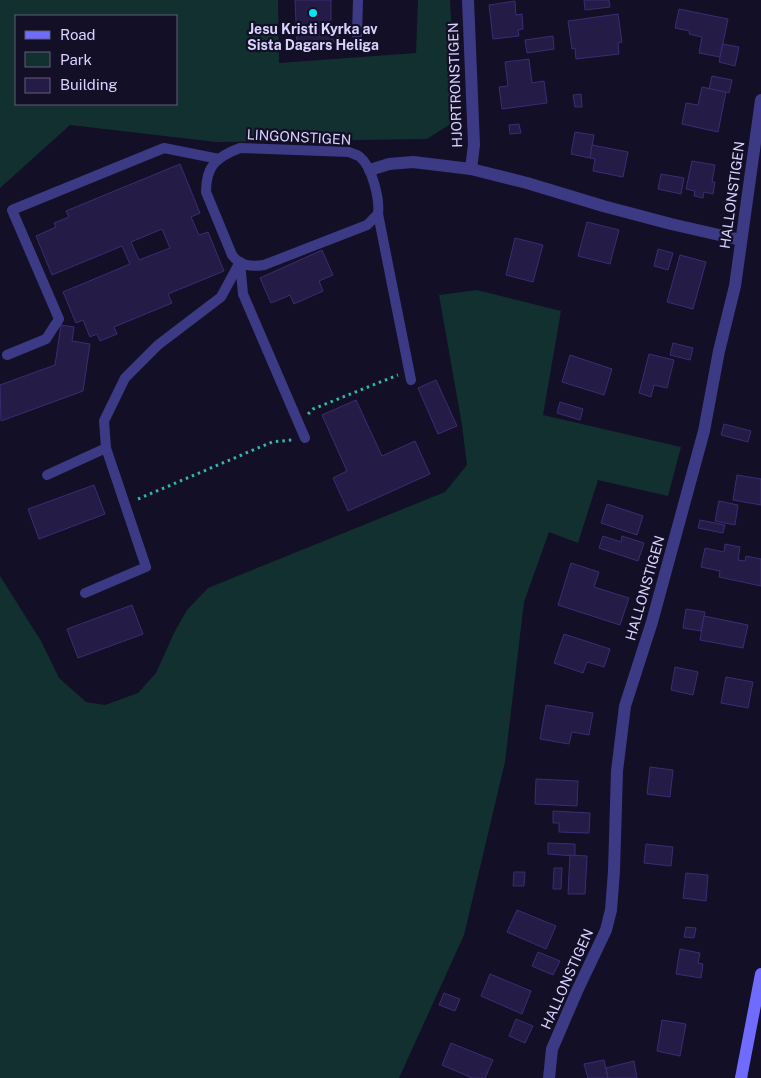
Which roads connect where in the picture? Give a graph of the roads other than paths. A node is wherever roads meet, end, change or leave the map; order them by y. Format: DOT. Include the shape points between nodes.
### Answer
graph roads {
  1 [pos="358,0"];
  2 [pos="468,0"];
  3 [pos="357,35"];
  4 [pos="761,100"];
  5 [pos="219,159"];
  6 [pos="471,169"];
  7 [pos="370,170"];
  8 [pos="378,214"];
  9 [pos="741,240"];
  10 [pos="240,262"];
  11 [pos="7,355"];
  12 [pos="410,375"];
  13 [pos="305,438"];
  14 [pos="106,448"];
  15 [pos="47,475"];
  16 [pos="85,594"];
  17 [pos="761,974"];
  18 [pos="549,1078"];
  19 [pos="742,1078"];
  1 -- 3 [label="lane"];
  2 -- 6 [label="street, HJORTRONSTIGEN" via="474,145"];
  4 -- 9 [label="street, HALLONSTIGEN"];
  5 -- 7 [label="lane, LINGONSTIGEN" via="240,148 349,152 360,157"];
  5 -- 10 [label="lane" via="211,167 206,192 232,255"];
  5 -- 11 [label="lane" via="164,148 12,210 59,320 46,339"];
  6 -- 7 [label="street" via="412,162"];
  6 -- 9 [label="street"];
  7 -- 8 [label="lane"];
  8 -- 10 [label="lane" via="367,225 264,265 251,267"];
  8 -- 12 [label="lane"];
  9 -- 18 [label="street, HALLONSTIGEN" via="735,286 704,431 652,622 625,706 617,771 611,910 606,930 552,1049"];
  10 -- 13 [label="lane" via="243,294"];
  10 -- 14 [label="lane" via="221,297 158,345 125,378 104,421"];
  14 -- 15 [label="lane"];
  14 -- 16 [label="lane" via="146,567"];
  17 -- 19 [label="main road"];
}
